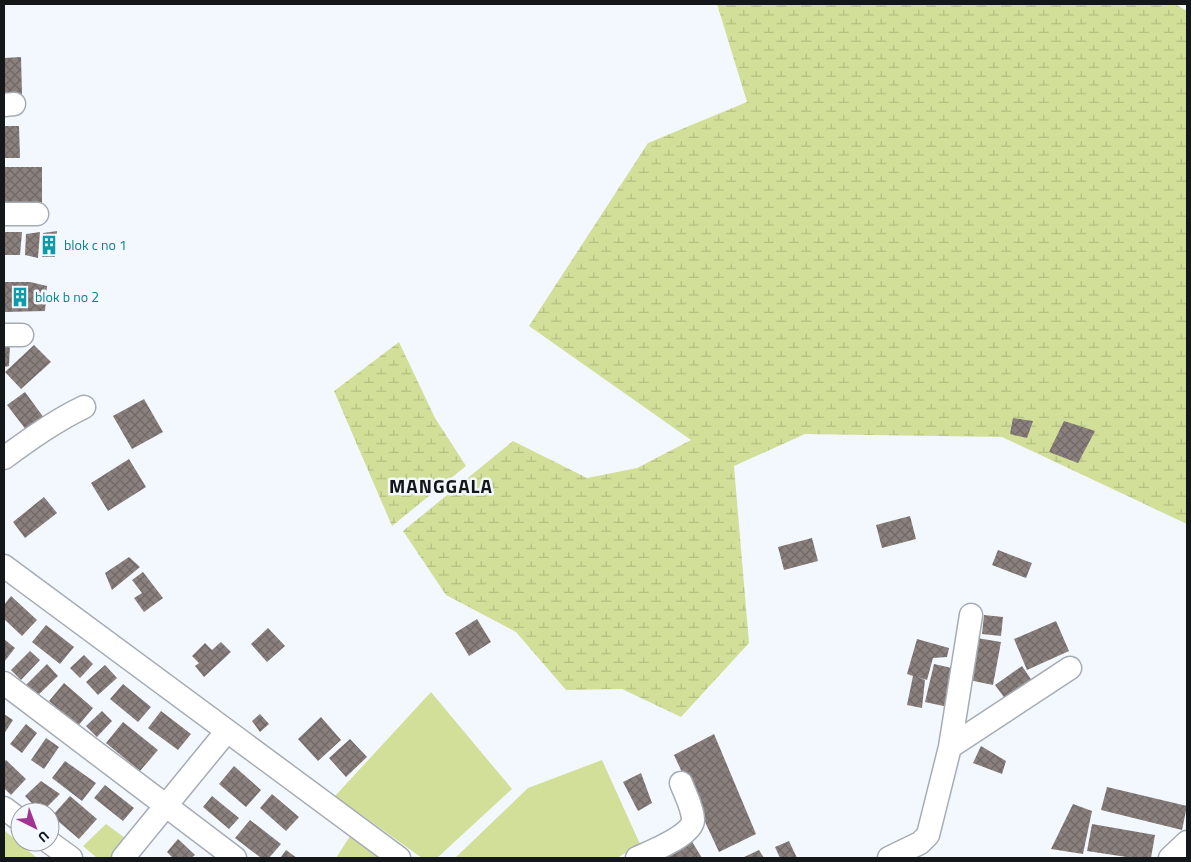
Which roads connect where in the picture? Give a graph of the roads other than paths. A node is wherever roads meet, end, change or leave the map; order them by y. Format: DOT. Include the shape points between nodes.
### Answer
graph roads {
  1 [pos="4,214"];
  2 [pos="37,214"];
  3 [pos="84,407"];
  4 [pos="4,458"];
  5 [pos="4,566"];
  6 [pos="971,615"];
  7 [pos="1070,668"];
  8 [pos="4,683"];
  9 [pos="227,731"];
  10 [pos="950,746"];
  11 [pos="680,783"];
  12 [pos="165,806"];
  13 [pos="1187,842"];
  14 [pos="60,850"];
  15 [pos="71,858"];
  16 [pos="124,858"];
  17 [pos="235,858"];
  18 [pos="399,858"];
  19 [pos="637,858"];
  20 [pos="889,858"];
  21 [pos="1170,858"];
  1 -- 2 [label="street"];
  3 -- 4 [label="street" via="50,425"];
  5 -- 9 [label="street"];
  6 -- 10 [label="street"];
  7 -- 10 [label="street"];
  8 -- 12 [label="street"];
  9 -- 12 [label="street"];
  9 -- 18 [label="street"];
  10 -- 20 [label="street" via="928,835 920,843"];
  11 -- 19 [label="street" via="692,814 691,827 686,833"];
  12 -- 16 [label="street"];
  12 -- 17 [label="street"];
  13 -- 21 [label="street"];
  14 -- 15 [label="street"];
}
